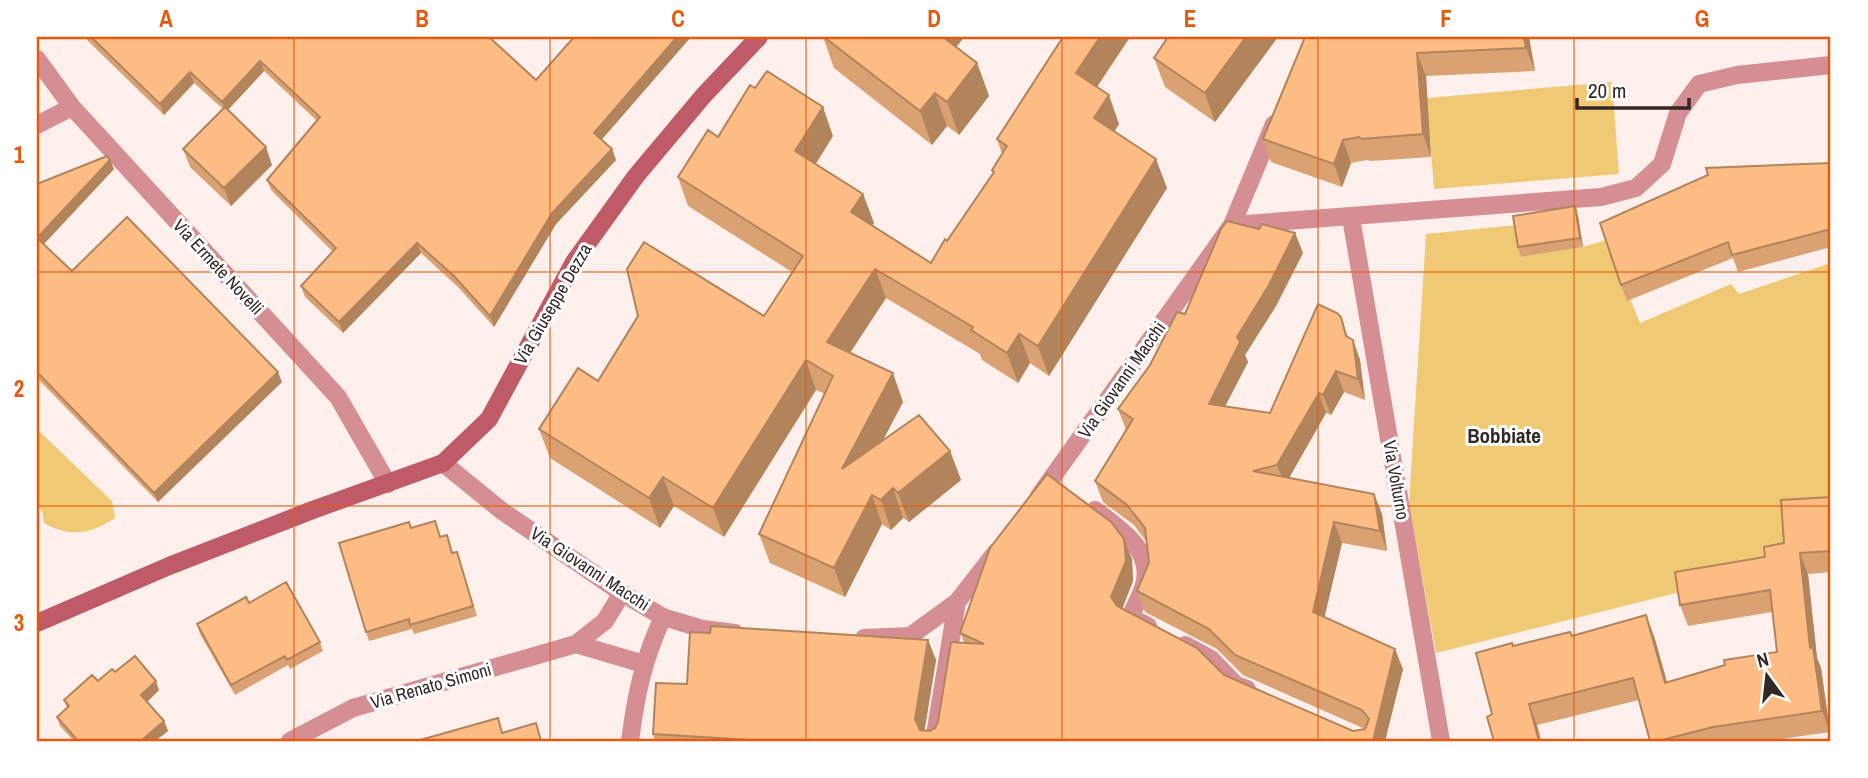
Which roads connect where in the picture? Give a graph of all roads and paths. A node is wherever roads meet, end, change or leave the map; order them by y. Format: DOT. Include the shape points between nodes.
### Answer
graph roads {
  1 [pos="759,37"];
  2 [pos="37,59"];
  3 [pos="1831,65"];
  4 [pos="72,107"];
  5 [pos="1278,113"];
  6 [pos="37,125"];
  7 [pos="1351,218"];
  8 [pos="1232,226"];
  9 [pos="443,463"];
  10 [pos="388,484"];
  11 [pos="1083,502"];
  12 [pos="1032,505"];
  13 [pos="1007,538"];
  14 [pos="622,593"];
  15 [pos="957,602"];
  16 [pos="663,617"];
  17 [pos="37,623"];
  18 [pos="753,635"];
  19 [pos="842,639"];
  20 [pos="576,644"];
  21 [pos="644,664"];
  22 [pos="1260,695"];
  23 [pos="290,741"];
  24 [pos="630,741"];
  25 [pos="934,741"];
  26 [pos="1441,741"];
  1 -- 9 [label="street, Via Giuseppe Dezza" via="636,176 574,262 489,419"];
  2 -- 4 [label="street, Via Ermete Novelli"];
  3 -- 7 [label="street" via="1699,84 1678,113 1662,164 1636,188 1601,197"];
  4 -- 6 [label="street"];
  4 -- 10 [label="street, Via Ermete Novelli" via="338,397"];
  5 -- 8 [label="street, Via Giovanni Macchi"];
  7 -- 8 [label="street"];
  7 -- 26 [label="street, Via Volturno"];
  8 -- 12 [label="street, Via Giovanni Macchi" via="1057,482"];
  9 -- 10 [label="street, Via Giuseppe Dezza"];
  9 -- 14 [label="street, Via Giovanni Macchi" via="502,511"];
  10 -- 17 [label="street" via="195,556"];
  11 -- 22 [label="street" via="1127,534 1143,555 1145,583 1130,617 1211,659 1236,685"];
  13 -- 15 [label="street"];
  14 -- 16 [label="street, Via Giovanni Macchi"];
  14 -- 20 [label="street, Via Renato Simoni" via="605,621"];
  15 -- 19 [label="street" via="910,636"];
  15 -- 25 [label="street"];
  16 -- 18 [label="street, Via Giovanni Macchi" via="703,629"];
  16 -- 21 [label="street"];
  20 -- 21 [label="street"];
  20 -- 23 [label="street, Via Renato Simoni" via="353,708"];
  21 -- 24 [label="street"];
}
